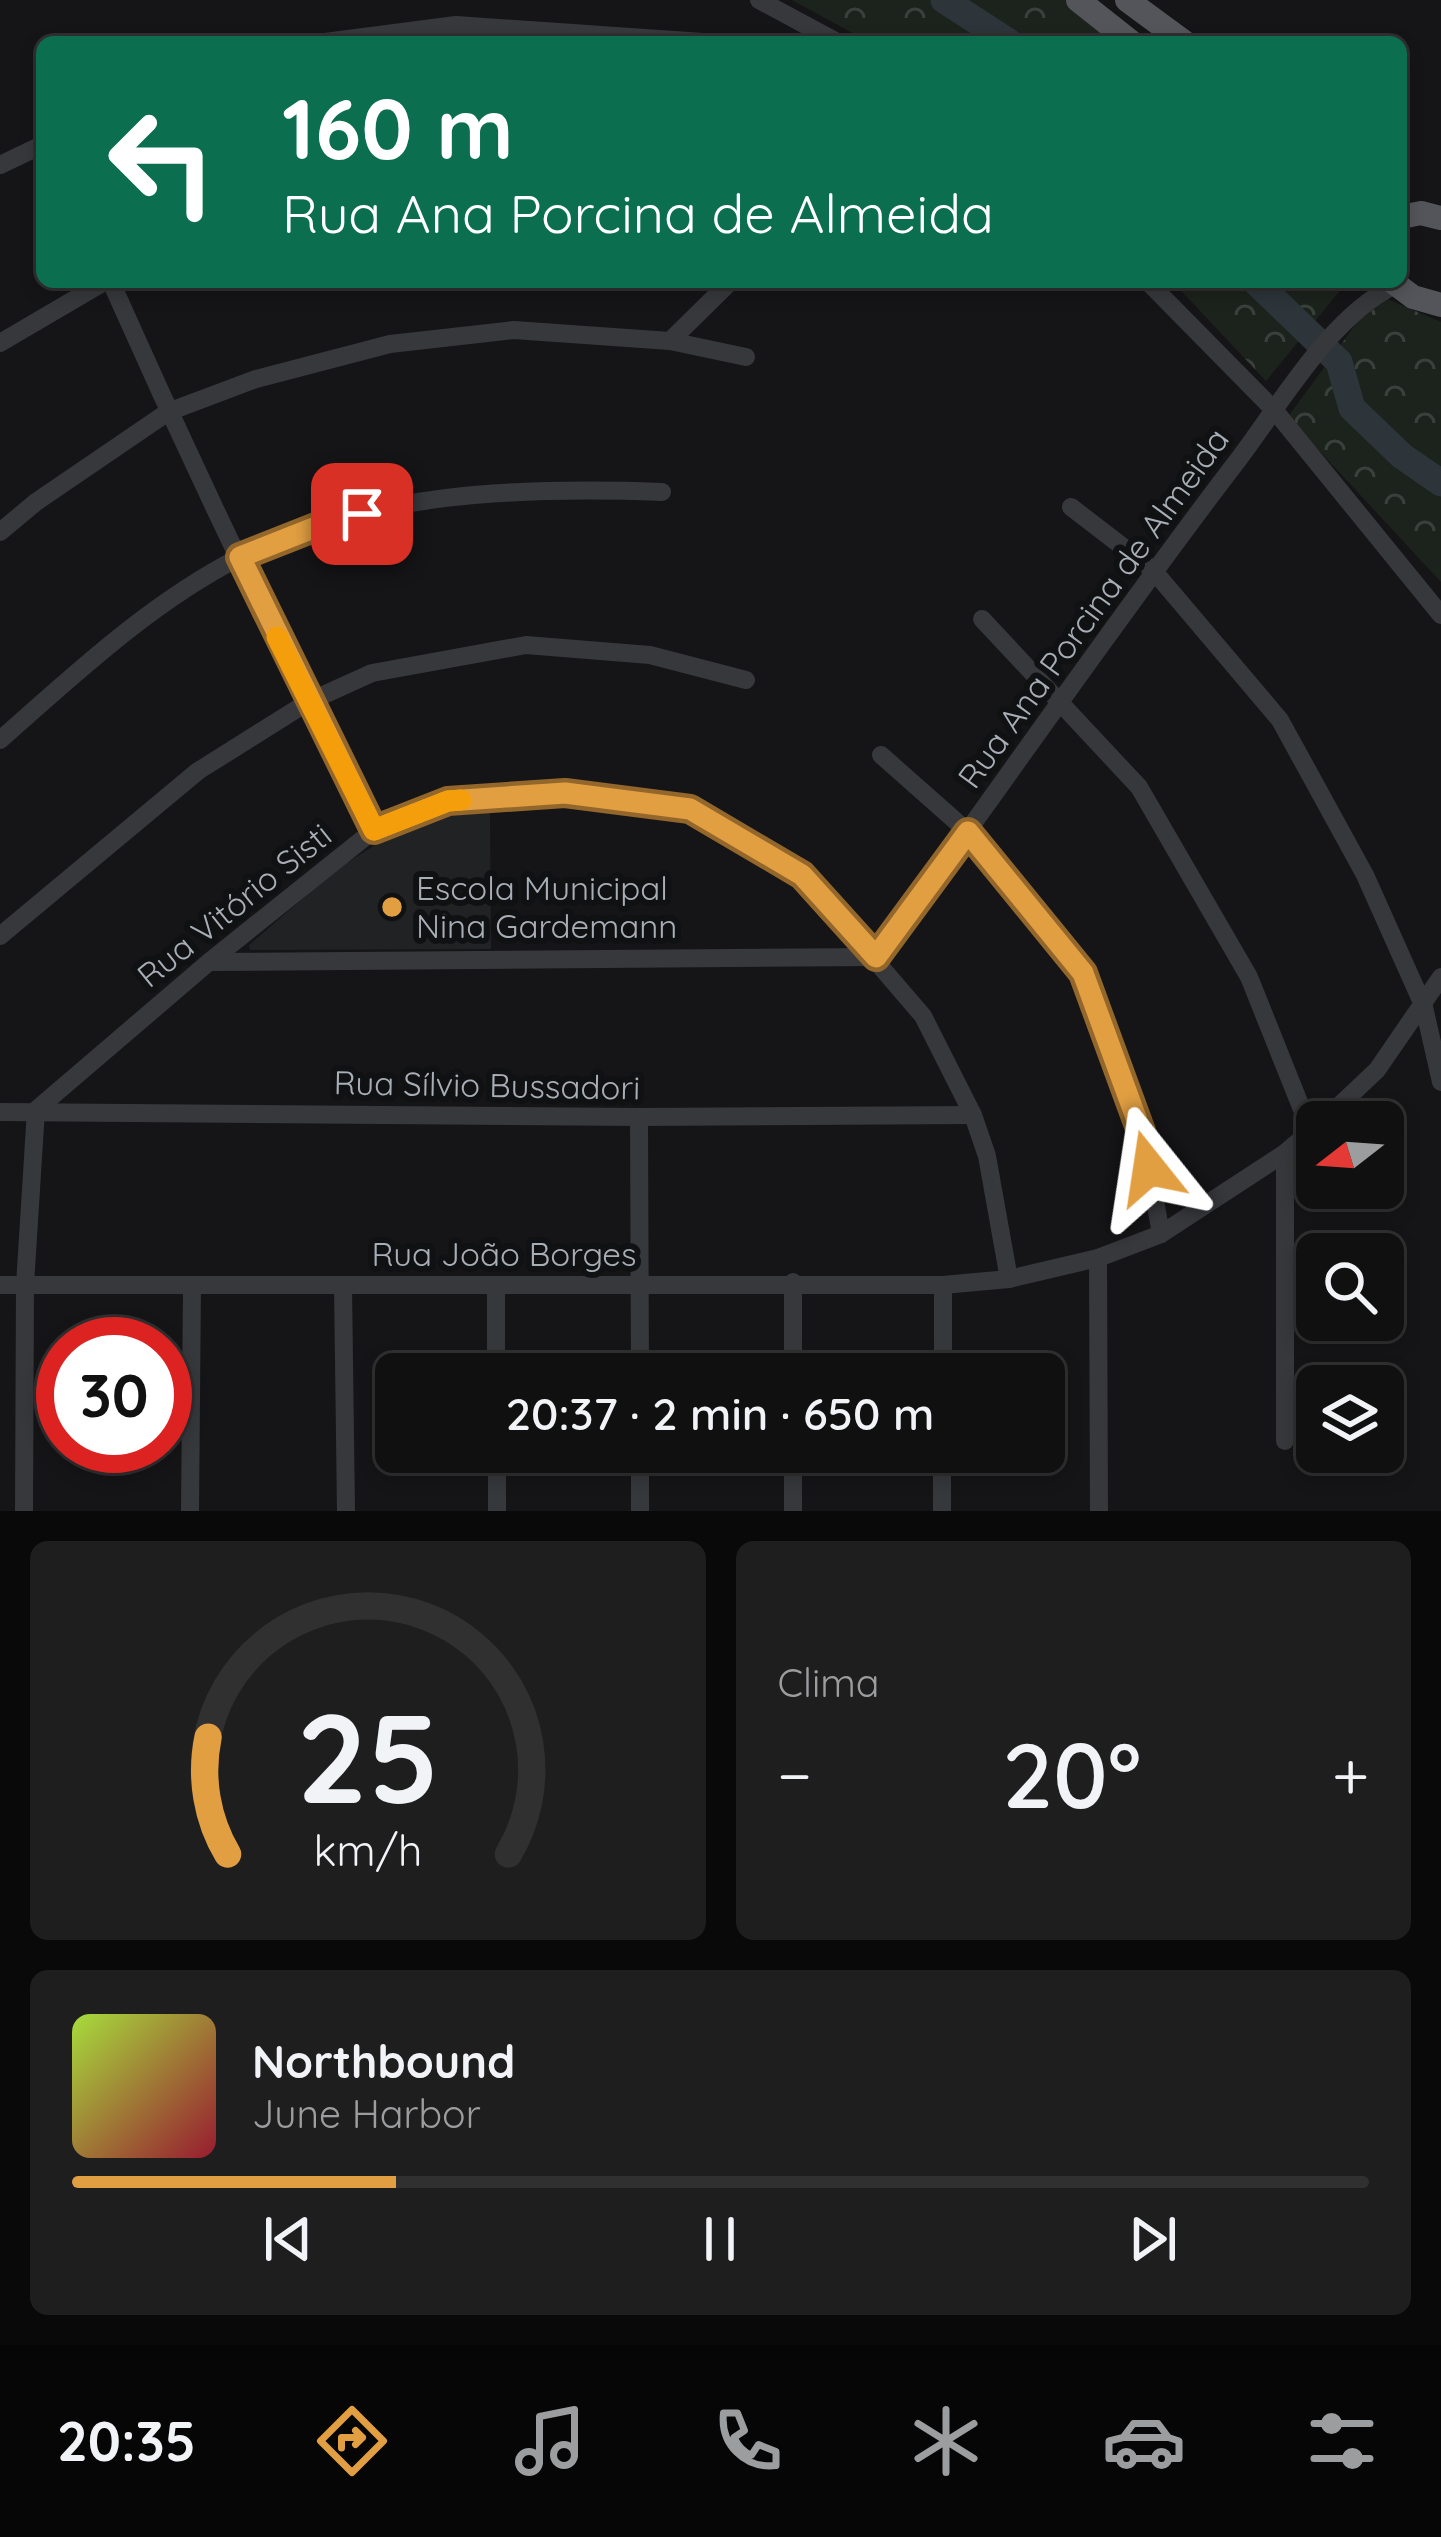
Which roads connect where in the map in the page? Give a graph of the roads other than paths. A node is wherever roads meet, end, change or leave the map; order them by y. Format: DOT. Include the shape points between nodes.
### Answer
graph roads {
  1 [pos="759,0"];
  2 [pos="1078,0"];
  3 [pos="1126,0"];
  4 [pos="371,36"];
  5 [pos="616,36"];
  6 [pos="826,36"];
  7 [pos="1123,36"];
  8 [pos="1176,36"];
  9 [pos="36,148"];
  10 [pos="2,163"];
  11 [pos="1407,213"];
  12 [pos="1441,218"];
  13 [pos="96,288"];
  14 [pos="110,288"];
  15 [pos="724,288"];
  16 [pos="1154,288"];
  17 [pos="1388,288"];
  18 [pos="1400,288"];
  19 [pos="1441,305"];
  20 [pos="670,341"];
  21 [pos="0,343"];
  22 [pos="746,357"];
  23 [pos="1275,411"];
  24 [pos="168,412"];
  25 [pos="662,492"];
  26 [pos="1071,507"];
  27 [pos="0,532"];
  28 [pos="240,557"];
  29 [pos="1153,570"];
  30 [pos="1441,615"];
  31 [pos="982,619"];
  32 [pos="746,680"];
  33 [pos="1059,699"];
  34 [pos="308,702"];
  35 [pos="0,740"];
  36 [pos="881,755"];
  37 [pos="374,830"];
  38 [pos="968,832"];
  39 [pos="0,936"];
  40 [pos="876,957"];
  41 [pos="209,962"];
  42 [pos="1441,977"];
  43 [pos="1424,1006"];
  44 [pos="1441,1082"];
  45 [pos="1305,1101"];
  46 [pos="1344,1101"];
  47 [pos="36,1110"];
  48 [pos="0,1112"];
  49 [pos="974,1115"];
  50 [pos="639,1117"];
  51 [pos="1296,1144"];
  52 [pos="1285,1153"];
  53 [pos="1161,1234"];
  54 [pos="1098,1258"];
  55 [pos="1009,1279"];
  56 [pos="793,1282"];
  57 [pos="640,1283"];
  58 [pos="0,1285"];
  59 [pos="25,1285"];
  60 [pos="343,1285"];
  61 [pos="496,1285"];
  62 [pos="943,1285"];
  63 [pos="192,1286"];
  64 [pos="496,1353"];
  65 [pos="640,1353"];
  66 [pos="793,1353"];
  67 [pos="943,1353"];
  68 [pos="1285,1442"];
  69 [pos="497,1473"];
  70 [pos="640,1473"];
  71 [pos="793,1473"];
  72 [pos="943,1473"];
  73 [pos="24,1511"];
  74 [pos="190,1511"];
  75 [pos="346,1511"];
  76 [pos="497,1511"];
  77 [pos="640,1511"];
  78 [pos="793,1511"];
  79 [pos="942,1511"];
  80 [pos="1099,1511"];
  1 -- 6 [label="street"];
  2 -- 7 [label="main road"];
  3 -- 8 [label="main road"];
  4 -- 5 [label="street" via="456,25"];
  9 -- 10 [label="street"];
  11 -- 12 [label="main road"];
  13 -- 21 [label="street"];
  14 -- 24 [label="street"];
  15 -- 20 [label="street"];
  16 -- 23 [label="street"];
  17 -- 23 [label="street, Rua Ana Porcina de Almeida" via="1354,310"];
  18 -- 19 [label="main road"];
  20 -- 22 [label="street"];
  20 -- 24 [label="street" via="514,330 390,344"];
  23 -- 29 [label="street, Rua Ana Porcina de Almeida"];
  23 -- 30 [label="street"];
  24 -- 27 [label="street"];
  24 -- 28 [label="street"];
  25 -- 28 [label="street" via="560,488 434,498 326,523"];
  26 -- 29 [label="street"];
  28 -- 34 [label="street"];
  28 -- 35 [label="street" via="125,630"];
  29 -- 33 [label="street, Rua Ana Porcina de Almeida"];
  29 -- 43 [label="street" via="1280,720 1365,875"];
  31 -- 33 [label="street"];
  32 -- 34 [label="street" via="650,655 526,645 372,673"];
  33 -- 38 [label="street, Rua Ana Porcina de Almeida"];
  33 -- 45 [label="street" via="1139,787 1249,977"];
  34 -- 37 [label="street"];
  34 -- 39 [label="street" via="198,771"];
  36 -- 38 [label="street"];
  37 -- 40 [label="street, Rua Vitório Sisti" via="448,801 541,794 690,809 802,875"];
  37 -- 41 [label="street, Rua Vitório Sisti"];
  38 -- 40 [label="street, Rua Ana Porcina de Almeida"];
  38 -- 53 [label="street" via="1083,973 1142,1134"];
  40 -- 41 [label="street"];
  40 -- 49 [label="street, Rua Vitório Sisti" via="923,1016"];
  41 -- 47 [label="street, Rua Vitório Sisti"];
  42 -- 43 [label="street, Rua João Borges"];
  43 -- 44 [label="street"];
  43 -- 46 [label="street, Rua João Borges"];
  47 -- 48 [label="street, Rua Sílvio Bussadori"];
  47 -- 50 [label="street, Rua Sílvio Bussadori"];
  47 -- 59 [label="street"];
  49 -- 50 [label="street, Rua Sílvio Bussadori"];
  49 -- 55 [label="street, Rua Vitório Sisti"];
  50 -- 57 [label="street"];
  51 -- 52 [label="street, Rua João Borges"];
  52 -- 53 [label="street, Rua João Borges"];
  52 -- 68 [label="street"];
  53 -- 54 [label="street, Rua João Borges"];
  54 -- 55 [label="street, Rua João Borges"];
  54 -- 80 [label="street"];
  55 -- 62 [label="street, Rua João Borges"];
  56 -- 57 [label="street, Rua João Borges"];
  56 -- 62 [label="street, Rua João Borges"];
  56 -- 66 [label="street"];
  57 -- 61 [label="street, Rua João Borges"];
  57 -- 65 [label="street"];
  58 -- 59 [label="street, Rua João Borges"];
  59 -- 63 [label="street, Rua João Borges"];
  59 -- 73 [label="street"];
  60 -- 61 [label="street, Rua João Borges"];
  60 -- 63 [label="street, Rua João Borges"];
  60 -- 75 [label="street"];
  61 -- 64 [label="street"];
  62 -- 67 [label="street"];
  63 -- 74 [label="street"];
  69 -- 76 [label="street"];
  70 -- 77 [label="street"];
  71 -- 78 [label="street"];
  72 -- 79 [label="street"];
}
